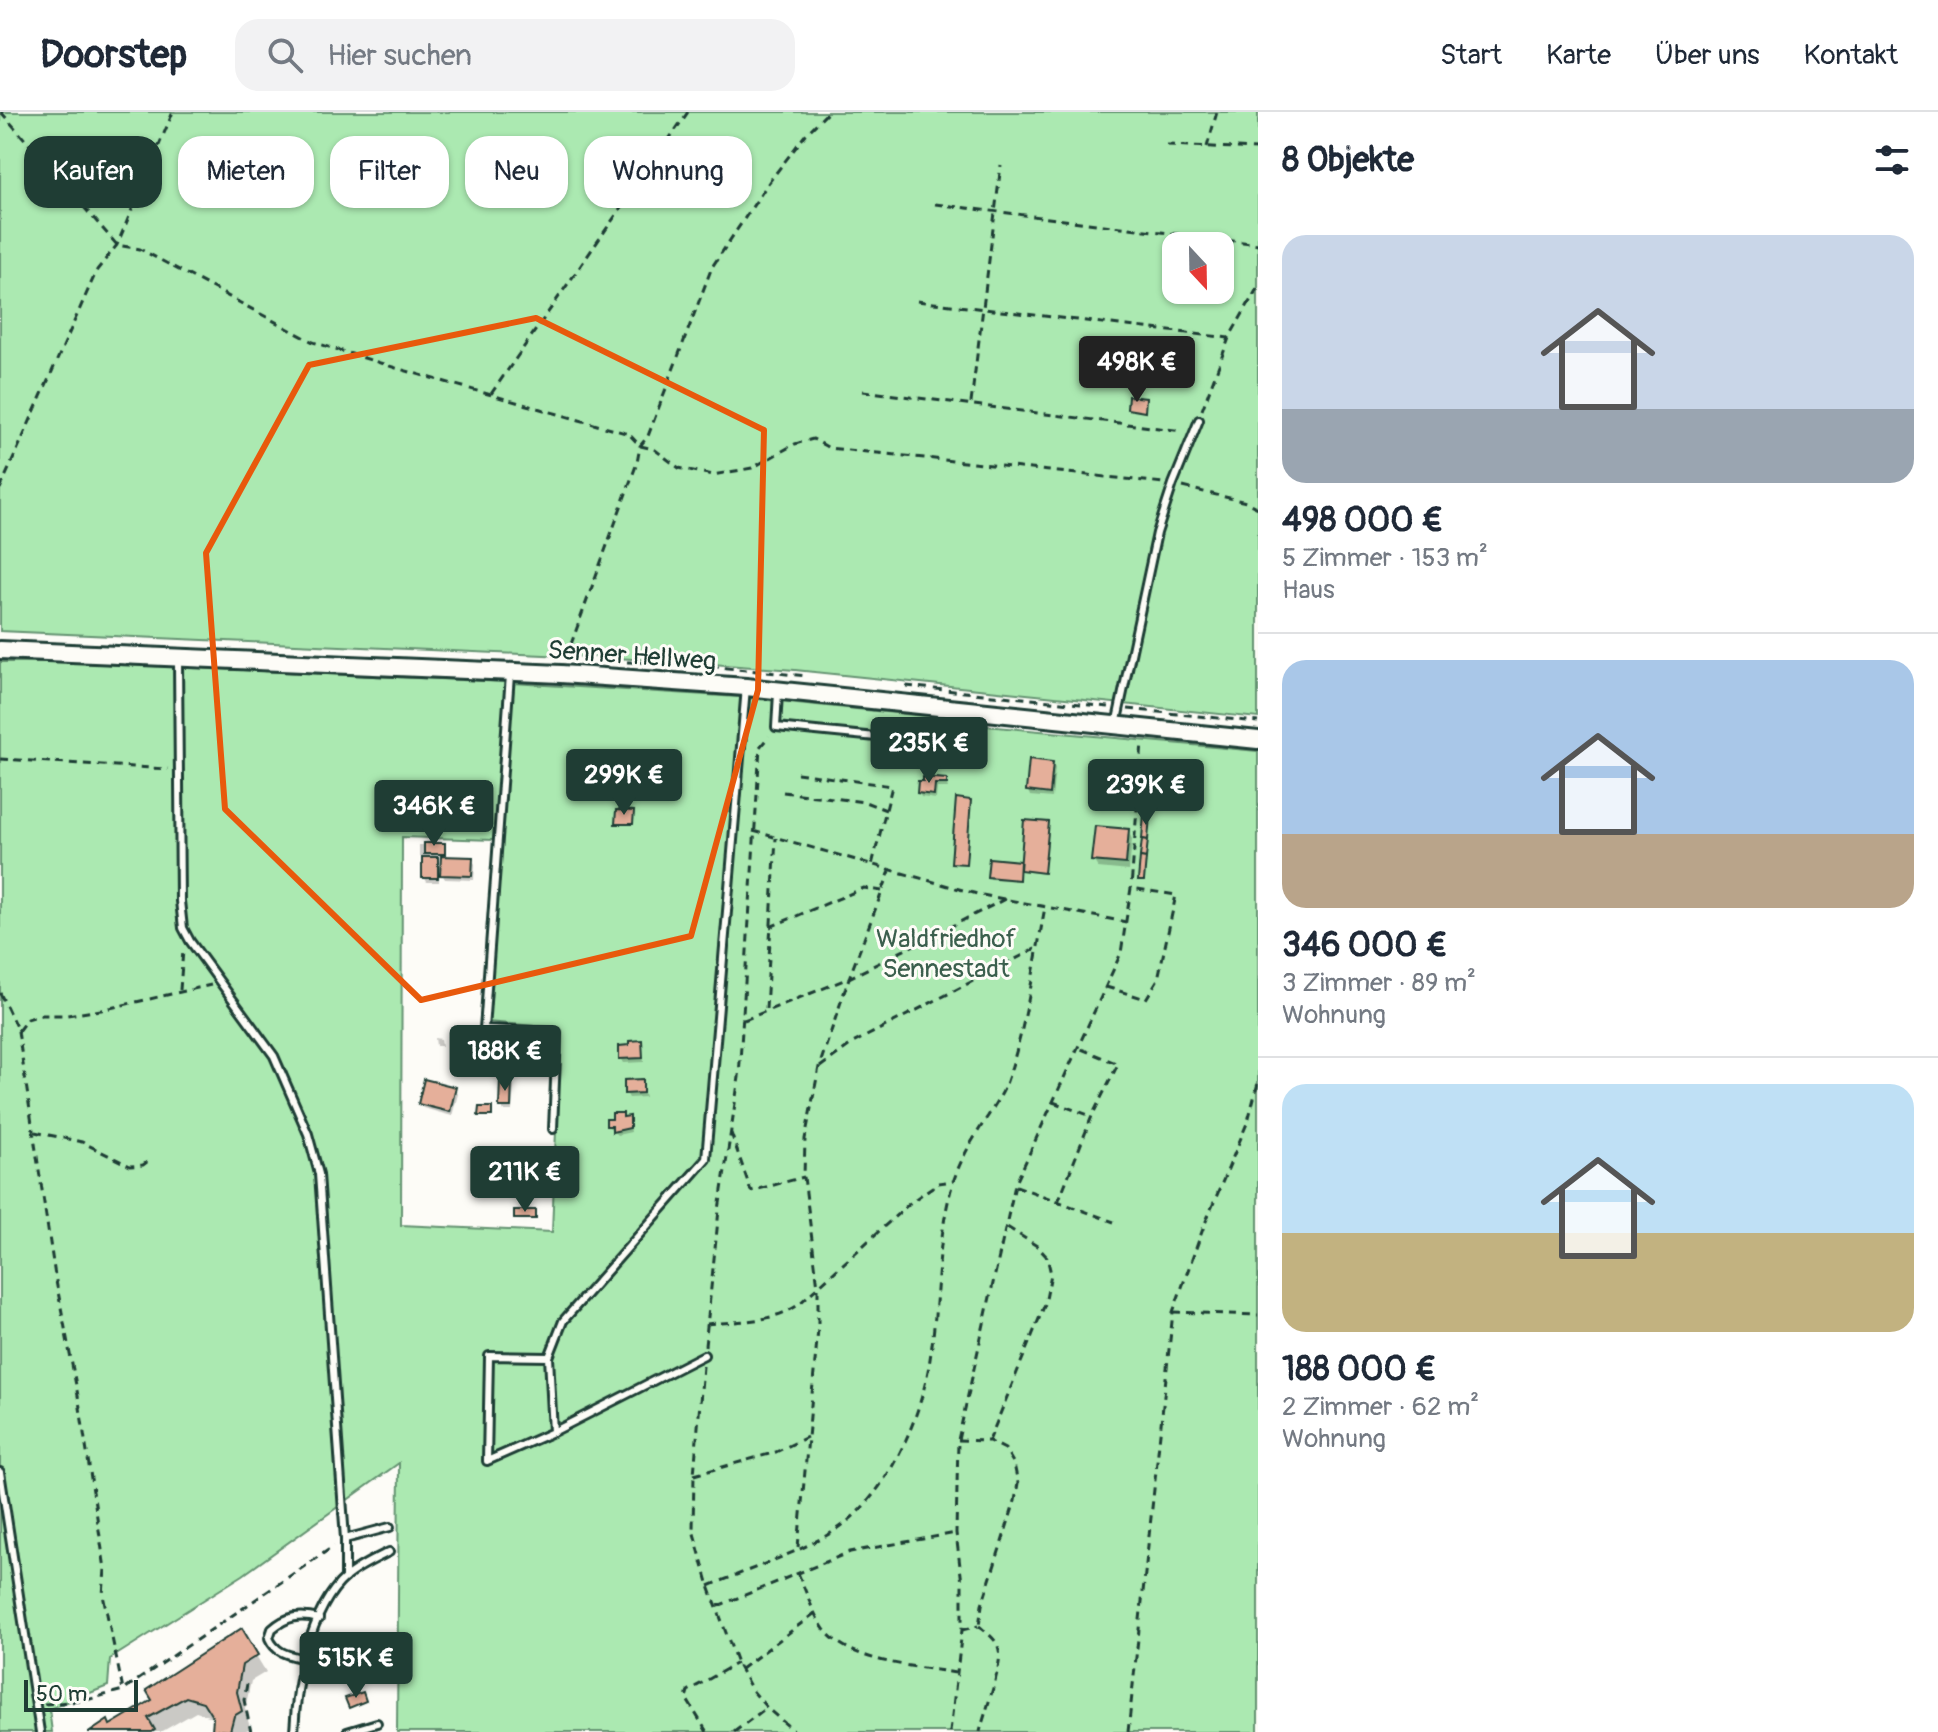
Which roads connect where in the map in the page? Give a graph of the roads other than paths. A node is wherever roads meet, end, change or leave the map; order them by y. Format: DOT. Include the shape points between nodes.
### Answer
graph roads {
  1 [pos="1199,420"];
  2 [pos="0,650"];
  3 [pos="178,657"];
  4 [pos="510,673"];
  5 [pos="746,687"];
  6 [pos="778,689"];
  7 [pos="954,709"];
  8 [pos="1116,725"];
  9 [pos="1258,740"];
  10 [pos="553,1129"];
  11 [pos="704,1355"];
  12 [pos="549,1357"];
  13 [pos="553,1432"];
  14 [pos="0,1472"];
  15 [pos="390,1527"];
  16 [pos="345,1539"];
  17 [pos="389,1552"];
  18 [pos="345,1578"];
  19 [pos="319,1619"];
  20 [pos="305,1659"];
  21 [pos="377,1723"];
  22 [pos="40,1732"];
  23 [pos="294,1732"];
  24 [pos="347,1732"];
  1 -- 8 [label="lane" via="1157,533"];
  2 -- 3 [label="street, Senner Hellweg"];
  3 -- 4 [label="street, Senner Hellweg"];
  3 -- 16 [label="lane" via="183,928 274,1056 319,1174"];
  4 -- 5 [label="street, Senner Hellweg"];
  4 -- 10 [label="lane" via="484,1029 557,1032"];
  5 -- 6 [label="street, Senner Hellweg"];
  5 -- 12 [label="lane" via="706,1159 563,1321"];
  6 -- 7 [label="street, Senner Hellweg"];
  6 -- 7 [label="lane" via="776,727 926,742"];
  7 -- 8 [label="street, Senner Hellweg"];
  8 -- 9 [label="street, Senner Hellweg" via="1144,719"];
  11 -- 13 [label="lane"];
  12 -- 13 [label="lane"];
  12 -- 13 [label="lane" via="489,1356 487,1461"];
  14 -- 22 [label="lane"];
  15 -- 16 [label="lane"];
  16 -- 18 [label="lane"];
  17 -- 18 [label="lane"];
  18 -- 19 [label="lane"];
  19 -- 20 [label="lane"];
  19 -- 20 [label="lane" via="292,1616 272,1629 273,1647"];
  20 -- 23 [label="lane"];
  21 -- 24 [label="lane"];
}
